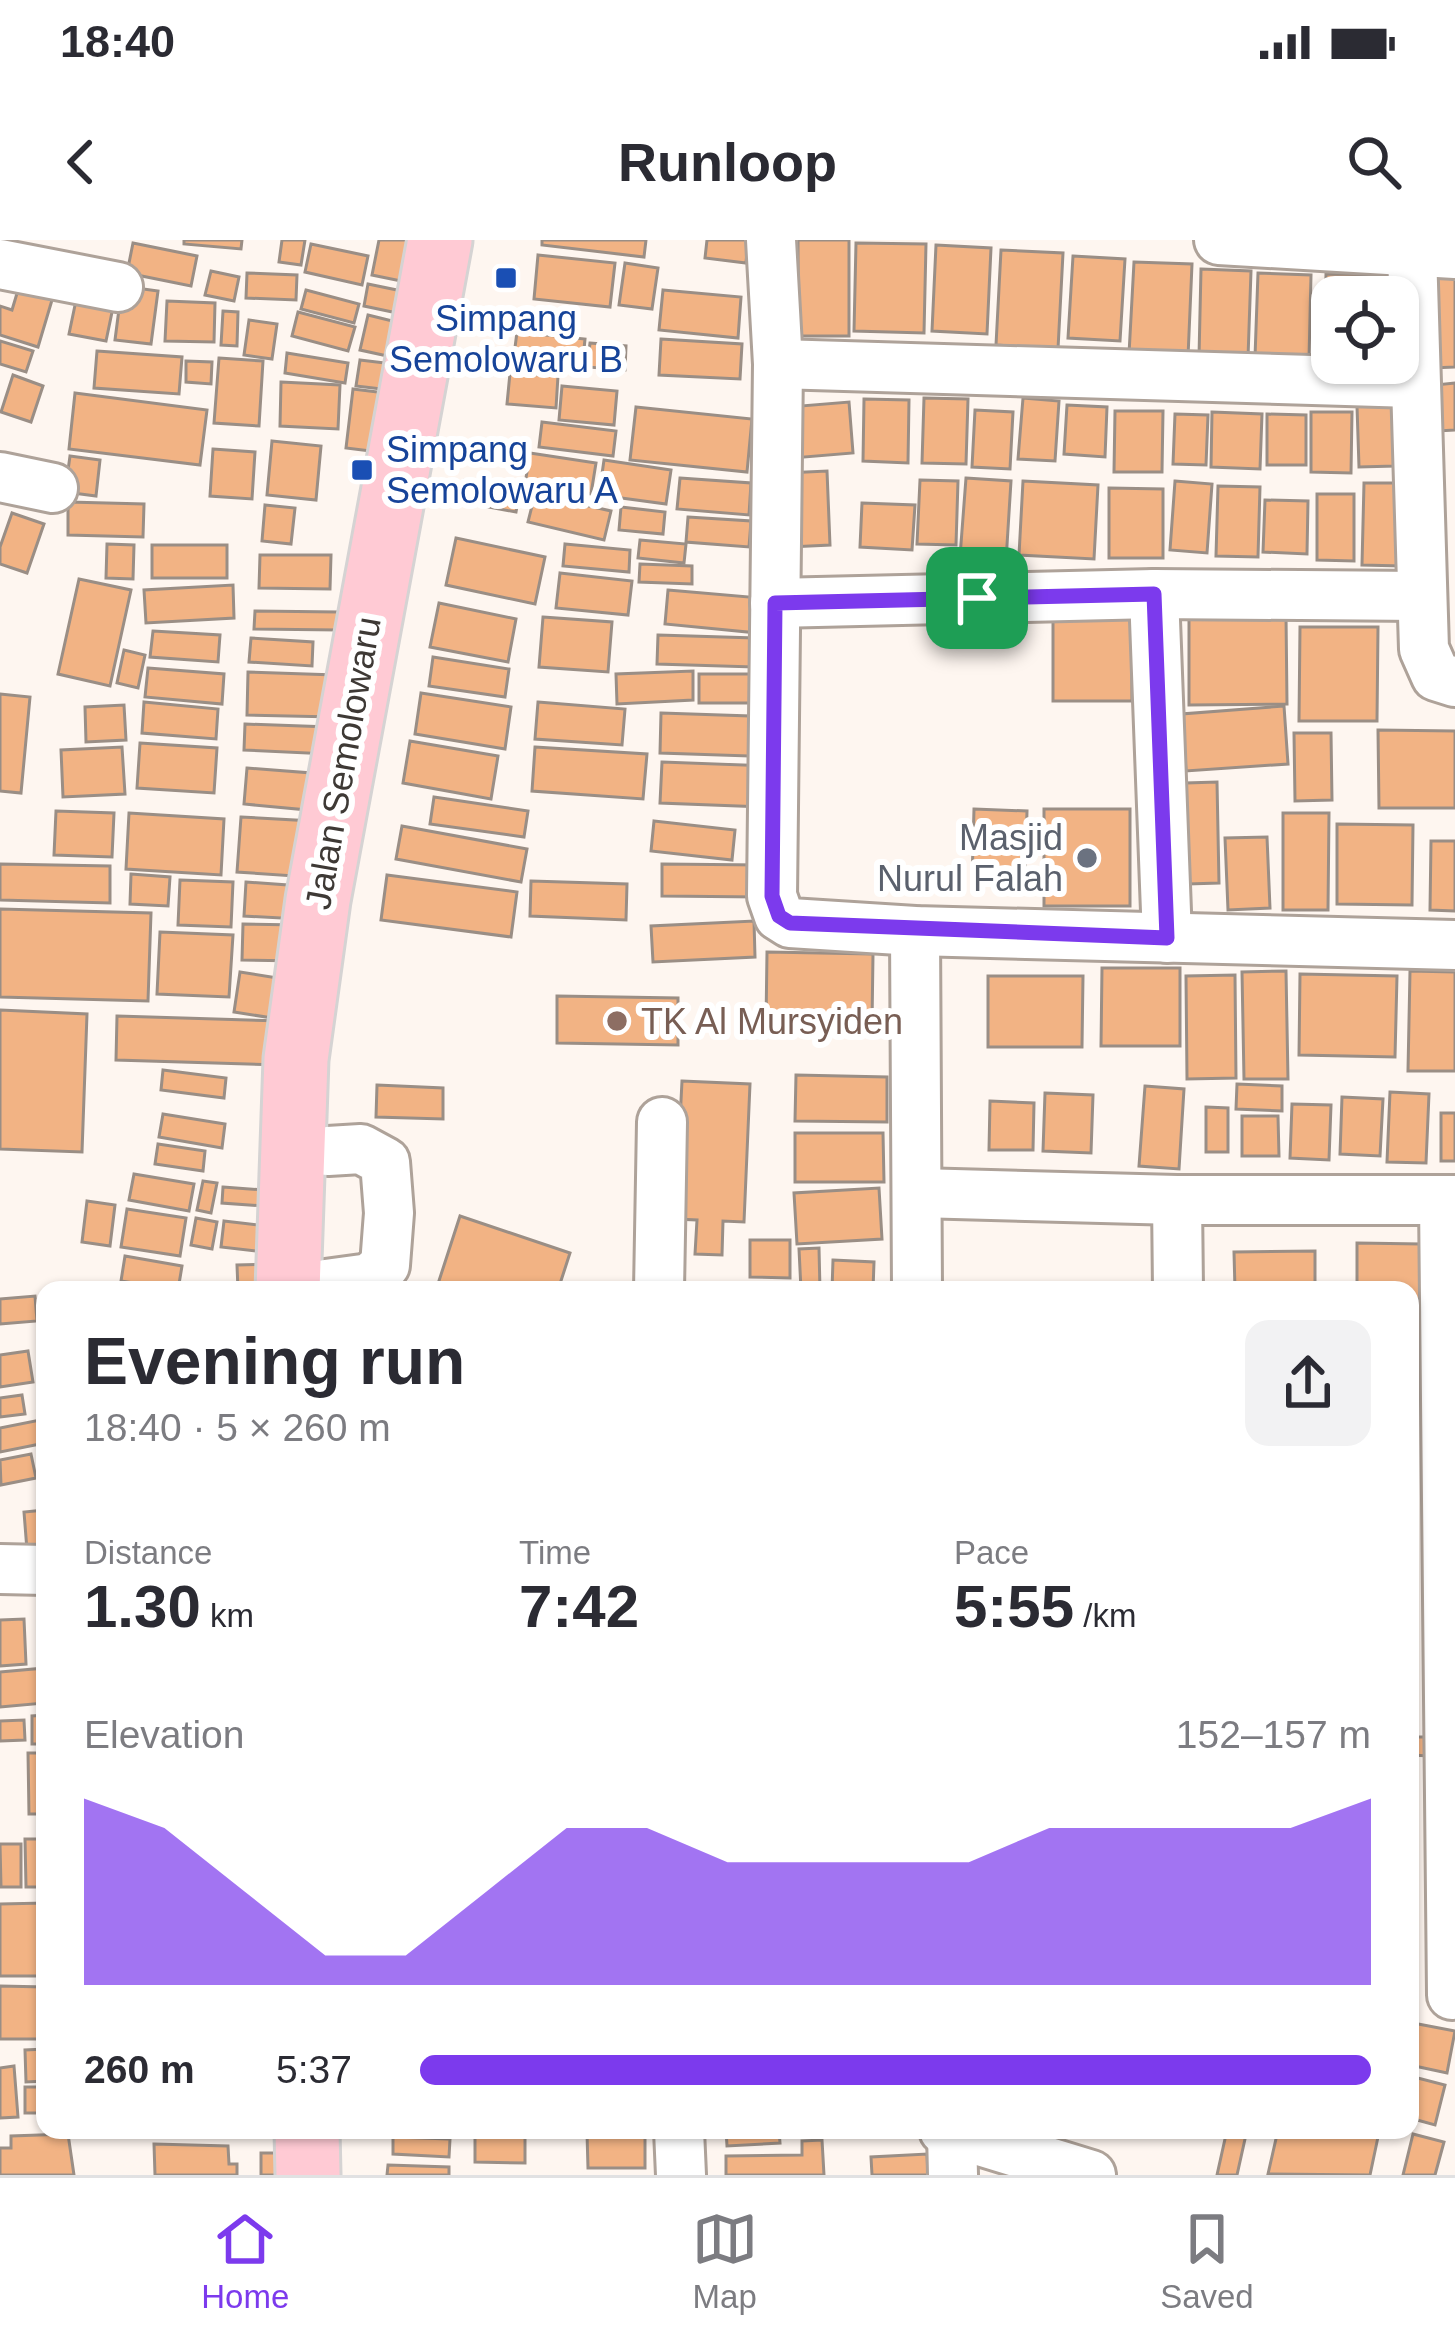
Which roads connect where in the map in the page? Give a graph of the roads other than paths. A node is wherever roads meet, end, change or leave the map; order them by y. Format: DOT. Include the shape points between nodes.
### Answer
graph roads {
  1 [pos="440,240"];
  2 [pos="476,240"];
  3 [pos="771,240"];
  4 [pos="1219,240"];
  5 [pos="1434,253"];
  6 [pos="0,264"];
  7 [pos="118,287"];
  8 [pos="1419,346"];
  9 [pos="778,364"];
  10 [pos="1311,380"];
  11 [pos="1413,384"];
  12 [pos="0,477"];
  13 [pos="53,488"];
  14 [pos="1154,594"];
  15 [pos="1421,596"];
  16 [pos="775,603"];
  17 [pos="1455,682"];
  18 [pos="915,932"];
  19 [pos="1167,938"];
  20 [pos="1455,945"];
  21 [pos="314,1060"];
  22 [pos="662,1122"];
  23 [pos="918,1193"];
  24 [pos="1178,1200"];
  25 [pos="1450,1200"];
  26 [pos="314,1281"];
  27 [pos="315,1281"];
  28 [pos="659,1281"];
  29 [pos="917,1281"];
  30 [pos="1178,1281"];
  31 [pos="0,1569"];
  32 [pos="36,1570"];
  33 [pos="1439,1992"];
  34 [pos="308,2139"];
  35 [pos="341,2139"];
  36 [pos="679,2139"];
  37 [pos="950,2146"];
  38 [pos="308,2175"];
  39 [pos="342,2175"];
  40 [pos="680,2175"];
  41 [pos="1091,2175"];
  1 -- 21 [label="main road, Jalan Semolowaru" via="340,765"];
  2 -- 21 [label="main road, Jalan Semolowaru" via="378,768"];
  3 -- 9 [label="street"];
  4 -- 5 [label="street"];
  5 -- 8 [label="street"];
  6 -- 7 [label="street"];
  9 -- 10 [label="street"];
  9 -- 16 [label="street"];
  11 -- 15 [label="street"];
  12 -- 13 [label="street"];
  14 -- 15 [label="street"];
  14 -- 16 [label="street"];
  14 -- 19 [label="street"];
  15 -- 17 [label="street" via="1430,665"];
  16 -- 18 [label="street" via="774,904 790,923"];
  18 -- 19 [label="street"];
  18 -- 23 [label="street"];
  19 -- 20 [label="street"];
  21 -- 26 [label="main road, Jalan Semolowaru"];
  21 -- 27 [label="main road, Jalan Semolowaru" via="328,1151"];
  22 -- 28 [label="street"];
  23 -- 24 [label="street"];
  23 -- 29 [label="street"];
  24 -- 25 [label="street"];
  24 -- 30 [label="street"];
  25 -- 33 [label="street"];
  31 -- 32 [label="street"];
  34 -- 38 [label="main road"];
  35 -- 39 [label="main road"];
  36 -- 40 [label="street"];
  37 -- 41 [label="street"];
}
